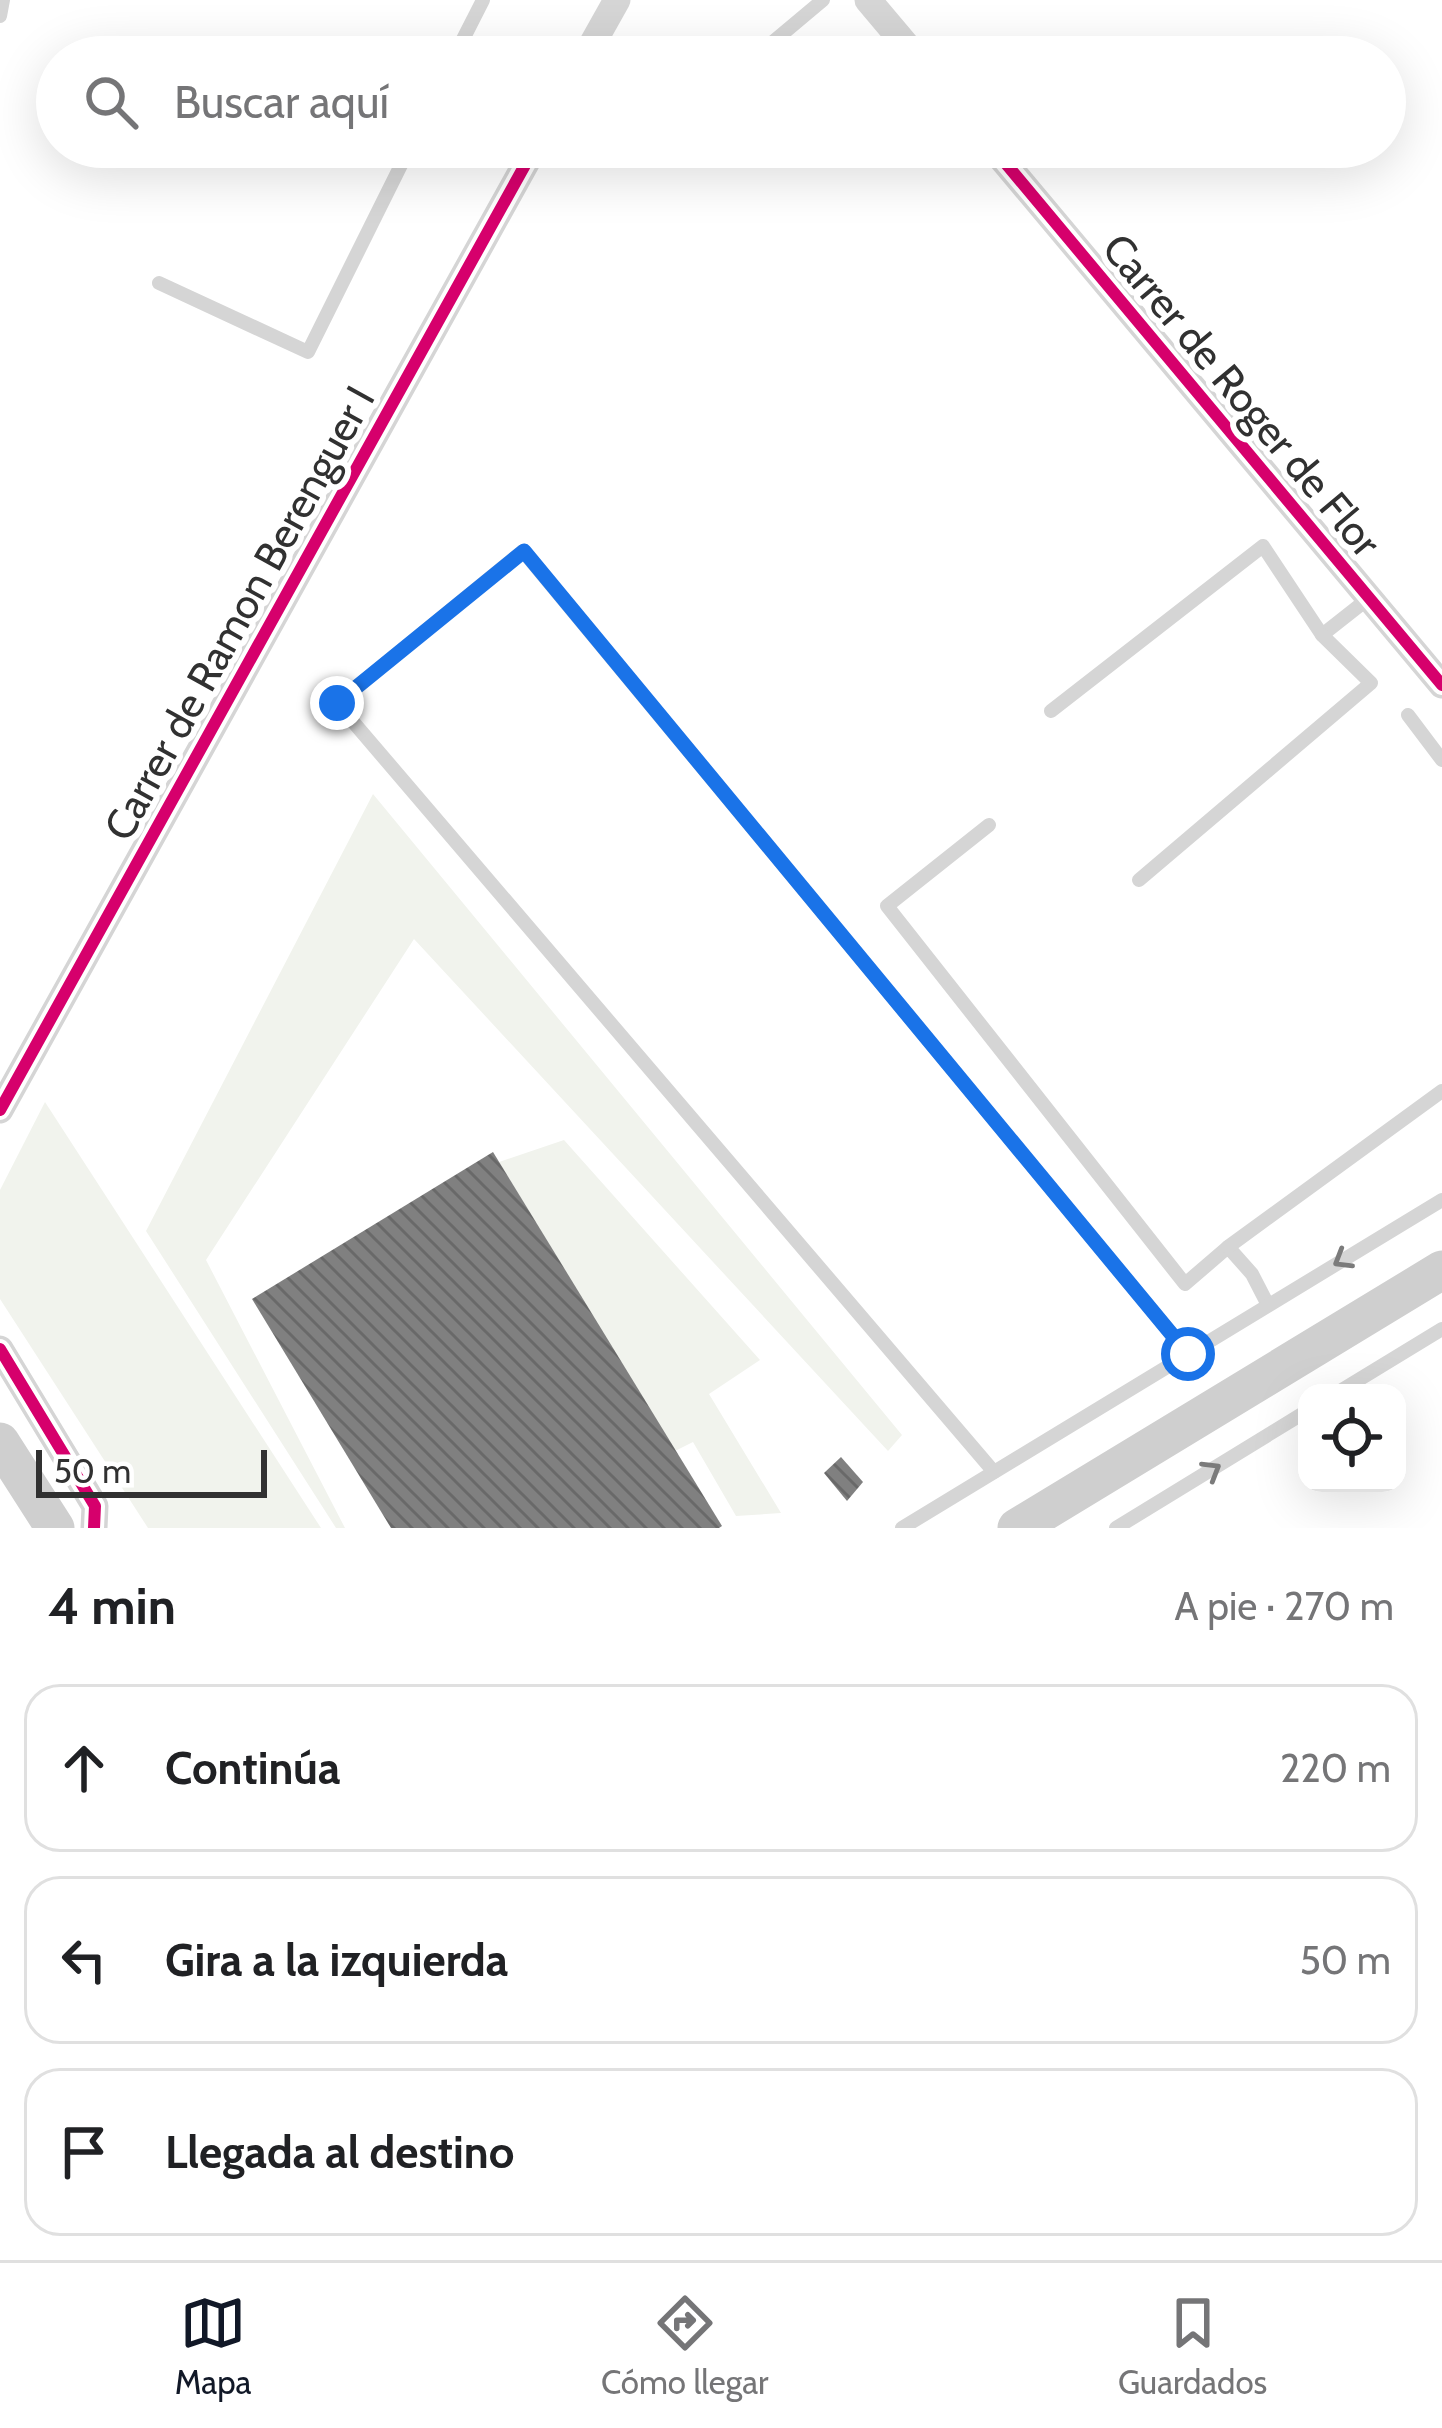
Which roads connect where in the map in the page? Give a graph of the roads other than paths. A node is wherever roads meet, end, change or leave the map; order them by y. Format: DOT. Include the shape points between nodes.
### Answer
graph roads {
  1 [pos="4,0"];
  2 [pos="483,0"];
  3 [pos="617,0"];
  4 [pos="823,0"];
  5 [pos="868,0"];
  6 [pos="0,16"];
  7 [pos="465,36"];
  8 [pos="597,36"];
  9 [pos="780,36"];
  10 [pos="898,36"];
  11 [pos="400,168"];
  12 [pos="523,168"];
  13 [pos="1010,168"];
  14 [pos="159,283"];
  15 [pos="1369,598"];
  16 [pos="1322,635"];
  17 [pos="1442,685"];
  18 [pos="1051,711"];
  19 [pos="1408,715"];
  20 [pos="1442,760"];
  21 [pos="989,825"];
  22 [pos="1139,880"];
  23 [pos="1442,1091"];
  24 [pos="0,1110"];
  25 [pos="1442,1200"];
  26 [pos="1228,1247"];
  27 [pos="1442,1270"];
  28 [pos="1268,1305"];
  29 [pos="1442,1329"];
  30 [pos="0,1349"];
  31 [pos="1188,1354"];
  32 [pos="1352,1384"];
  33 [pos="1298,1417"];
  34 [pos="0,1442"];
  35 [pos="994,1472"];
  36 [pos="55,1528"];
  37 [pos="94,1528"];
  38 [pos="902,1528"];
  39 [pos="1017,1528"];
  40 [pos="1117,1528"];
  1 -- 6 [label="lane"];
  2 -- 7 [label="lane"];
  3 -- 8 [label="street"];
  4 -- 9 [label="lane"];
  5 -- 10 [label="street"];
  11 -- 14 [label="lane" via="308,352"];
  12 -- 24 [label="street, Carrer de Ramon Berenguer I"];
  13 -- 15 [label="street, Carrer de Roger de Flor"];
  15 -- 16 [label="lane"];
  15 -- 17 [label="street, Carrer de Roger de Flor"];
  16 -- 18 [label="lane" via="1263,546"];
  16 -- 22 [label="lane" via="1371,683"];
  19 -- 20 [label="lane"];
  21 -- 26 [label="lane" via="887,906 1185,1284"];
  23 -- 26 [label="lane"];
  25 -- 28 [label="lane, one-way"];
  26 -- 28 [label="lane"];
  27 -- 39 [label="main road"];
  28 -- 31 [label="lane"];
  29 -- 32 [label="lane"];
  30 -- 37 [label="street" via="95,1506"];
  31 -- 35 [label="lane"];
  31 -- 35 [label="lane" via="524,551 337,703"];
  40 -- 33 [label="lane, one-way"];
  34 -- 36 [label="main road"];
  35 -- 38 [label="lane"];
}
